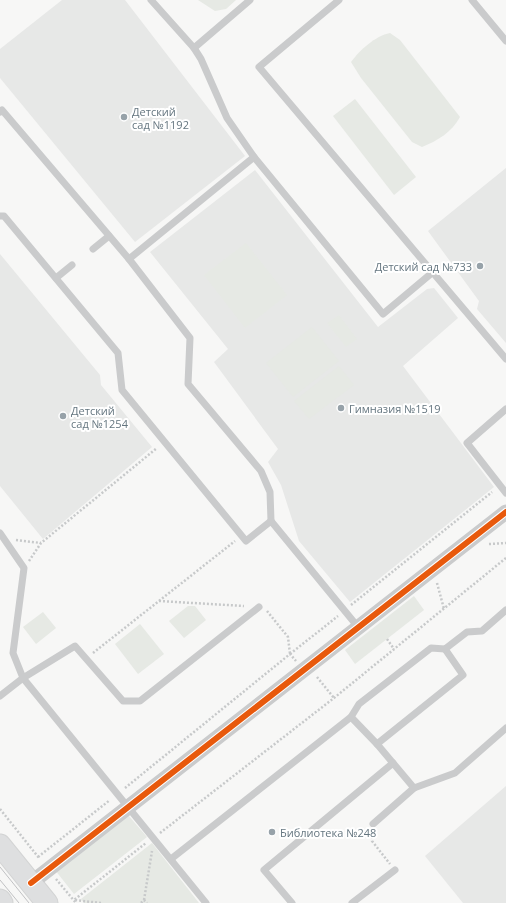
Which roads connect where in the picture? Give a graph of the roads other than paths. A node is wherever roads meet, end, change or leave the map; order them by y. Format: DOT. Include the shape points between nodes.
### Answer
graph roads {
  1 [pos="151,0"];
  2 [pos="250,0"];
  3 [pos="339,0"];
  4 [pos="472,0"];
  5 [pos="506,41"];
  6 [pos="194,48"];
  7 [pos="0,112"];
  8 [pos="254,157"];
  9 [pos="0,216"];
  10 [pos="109,236"];
  11 [pos="93,249"];
  12 [pos="129,259"];
  13 [pos="72,265"];
  14 [pos="433,272"];
  15 [pos="56,278"];
  16 [pos="506,359"];
  17 [pos="506,409"];
  18 [pos="506,493"];
  19 [pos="506,512"];
  20 [pos="270,521"];
  21 [pos="2,536"];
  22 [pos="259,607"];
  23 [pos="506,610"];
  24 [pos="358,627"];
  25 [pos="444,649"];
  26 [pos="23,678"];
  27 [pos="0,696"];
  28 [pos="351,717"];
  29 [pos="506,728"];
  30 [pos="377,744"];
  31 [pos="393,763"];
  32 [pos="414,788"];
  33 [pos="129,807"];
  34 [pos="373,824"];
  35 [pos="0,845"];
  36 [pos="171,859"];
  37 [pos="395,870"];
  38 [pos="31,883"];
  39 [pos="0,900"];
  40 [pos="2,903"];
  41 [pos="47,903"];
  42 [pos="206,903"];
  43 [pos="292,903"];
  44 [pos="352,903"];
  1 -- 6 [label="lane"];
  2 -- 6 [label="lane"];
  3 -- 14 [label="lane" via="259,67"];
  4 -- 5 [label="lane"];
  6 -- 8 [label="lane" via="227,118"];
  7 -- 10 [label="lane" via="2,110"];
  8 -- 12 [label="lane"];
  8 -- 14 [label="lane" via="383,314"];
  9 -- 15 [label="lane" via="4,216"];
  10 -- 11 [label="lane"];
  10 -- 12 [label="lane"];
  12 -- 20 [label="lane" via="190,338 188,384 261,471 270,492"];
  13 -- 15 [label="lane"];
  14 -- 16 [label="lane"];
  15 -- 20 [label="lane" via="118,353 122,390 246,541"];
  17 -- 18 [label="lane" via="467,443"];
  19 -- 24 [label="street"];
  20 -- 24 [label="lane"];
  21 -- 26 [label="lane" via="24,568 13,653"];
  22 -- 26 [label="lane" via="140,701 123,701 75,646"];
  23 -- 25 [label="lane" via="482,631 467,632"];
  24 -- 33 [label="street"];
  25 -- 28 [label="lane" via="431,648 359,704"];
  25 -- 30 [label="lane" via="463,675"];
  26 -- 27 [label="lane"];
  26 -- 33 [label="lane"];
  28 -- 30 [label="lane"];
  28 -- 36 [label="lane"];
  29 -- 32 [label="lane" via="455,773"];
  30 -- 31 [label="lane"];
  31 -- 32 [label="lane"];
  31 -- 43 [label="lane" via="264,870"];
  32 -- 34 [label="lane"];
  33 -- 36 [label="lane"];
  33 -- 38 [label="street"];
  35 -- 38 [label="main road"];
  36 -- 42 [label="lane"];
  37 -- 44 [label="lane"];
  38 -- 41 [label="main road"];
  39 -- 40 [label="main road"];
}
